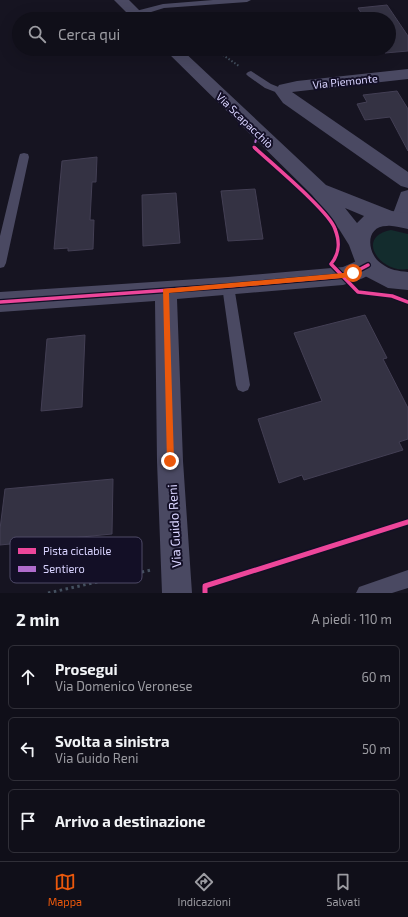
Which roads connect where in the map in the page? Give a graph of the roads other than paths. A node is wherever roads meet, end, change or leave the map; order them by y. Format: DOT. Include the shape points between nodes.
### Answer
graph roads {
  1 [pos="121,0"];
  2 [pos="247,0"];
  3 [pos="134,12"];
  4 [pos="148,12"];
  5 [pos="179,56"];
  6 [pos="251,74"];
  7 [pos="408,74"];
  8 [pos="284,92"];
  9 [pos="24,157"];
  10 [pos="408,181"];
  11 [pos="319,190"];
  12 [pos="408,197"];
  13 [pos="399,219"];
  14 [pos="358,242"];
  15 [pos="0,263"];
  16 [pos="368,265"];
  17 [pos="403,283"];
  18 [pos="228,286"];
  19 [pos="166,291"];
  20 [pos="0,302"];
  21 [pos="243,386"];
  22 [pos="408,579"];
  23 [pos="177,593"];
  24 [pos="365,593"];
  1 -- 3 [label="street"];
  2 -- 4 [label="lane" via="163,6"];
  5 -- 11 [label="street, Via Scapacchiò"];
  6 -- 8 [label="lane" via="268,86"];
  7 -- 8 [label="street, Via Piemonte" via="297,86 285,89"];
  8 -- 10 [label="street" via="289,99"];
  9 -- 15 [label="lane"];
  11 -- 13 [label="street, Via Scapacchiò"];
  11 -- 14 [label="street, Via Scapacchiò"];
  12 -- 13 [label="street"];
  13 -- 14 [label="street" via="377,219 367,224"];
  14 -- 16 [label="street, Via Scapacchiò" via="362,258"];
  16 -- 17 [label="street, Via Scapacchiò" via="379,274"];
  16 -- 18 [label="street" via="343,276"];
  18 -- 19 [label="street"];
  18 -- 21 [label="lane"];
  19 -- 20 [label="street"];
  19 -- 23 [label="street, Via Guido Reni" via="170,461"];
  22 -- 24 [label="lane"];
}
